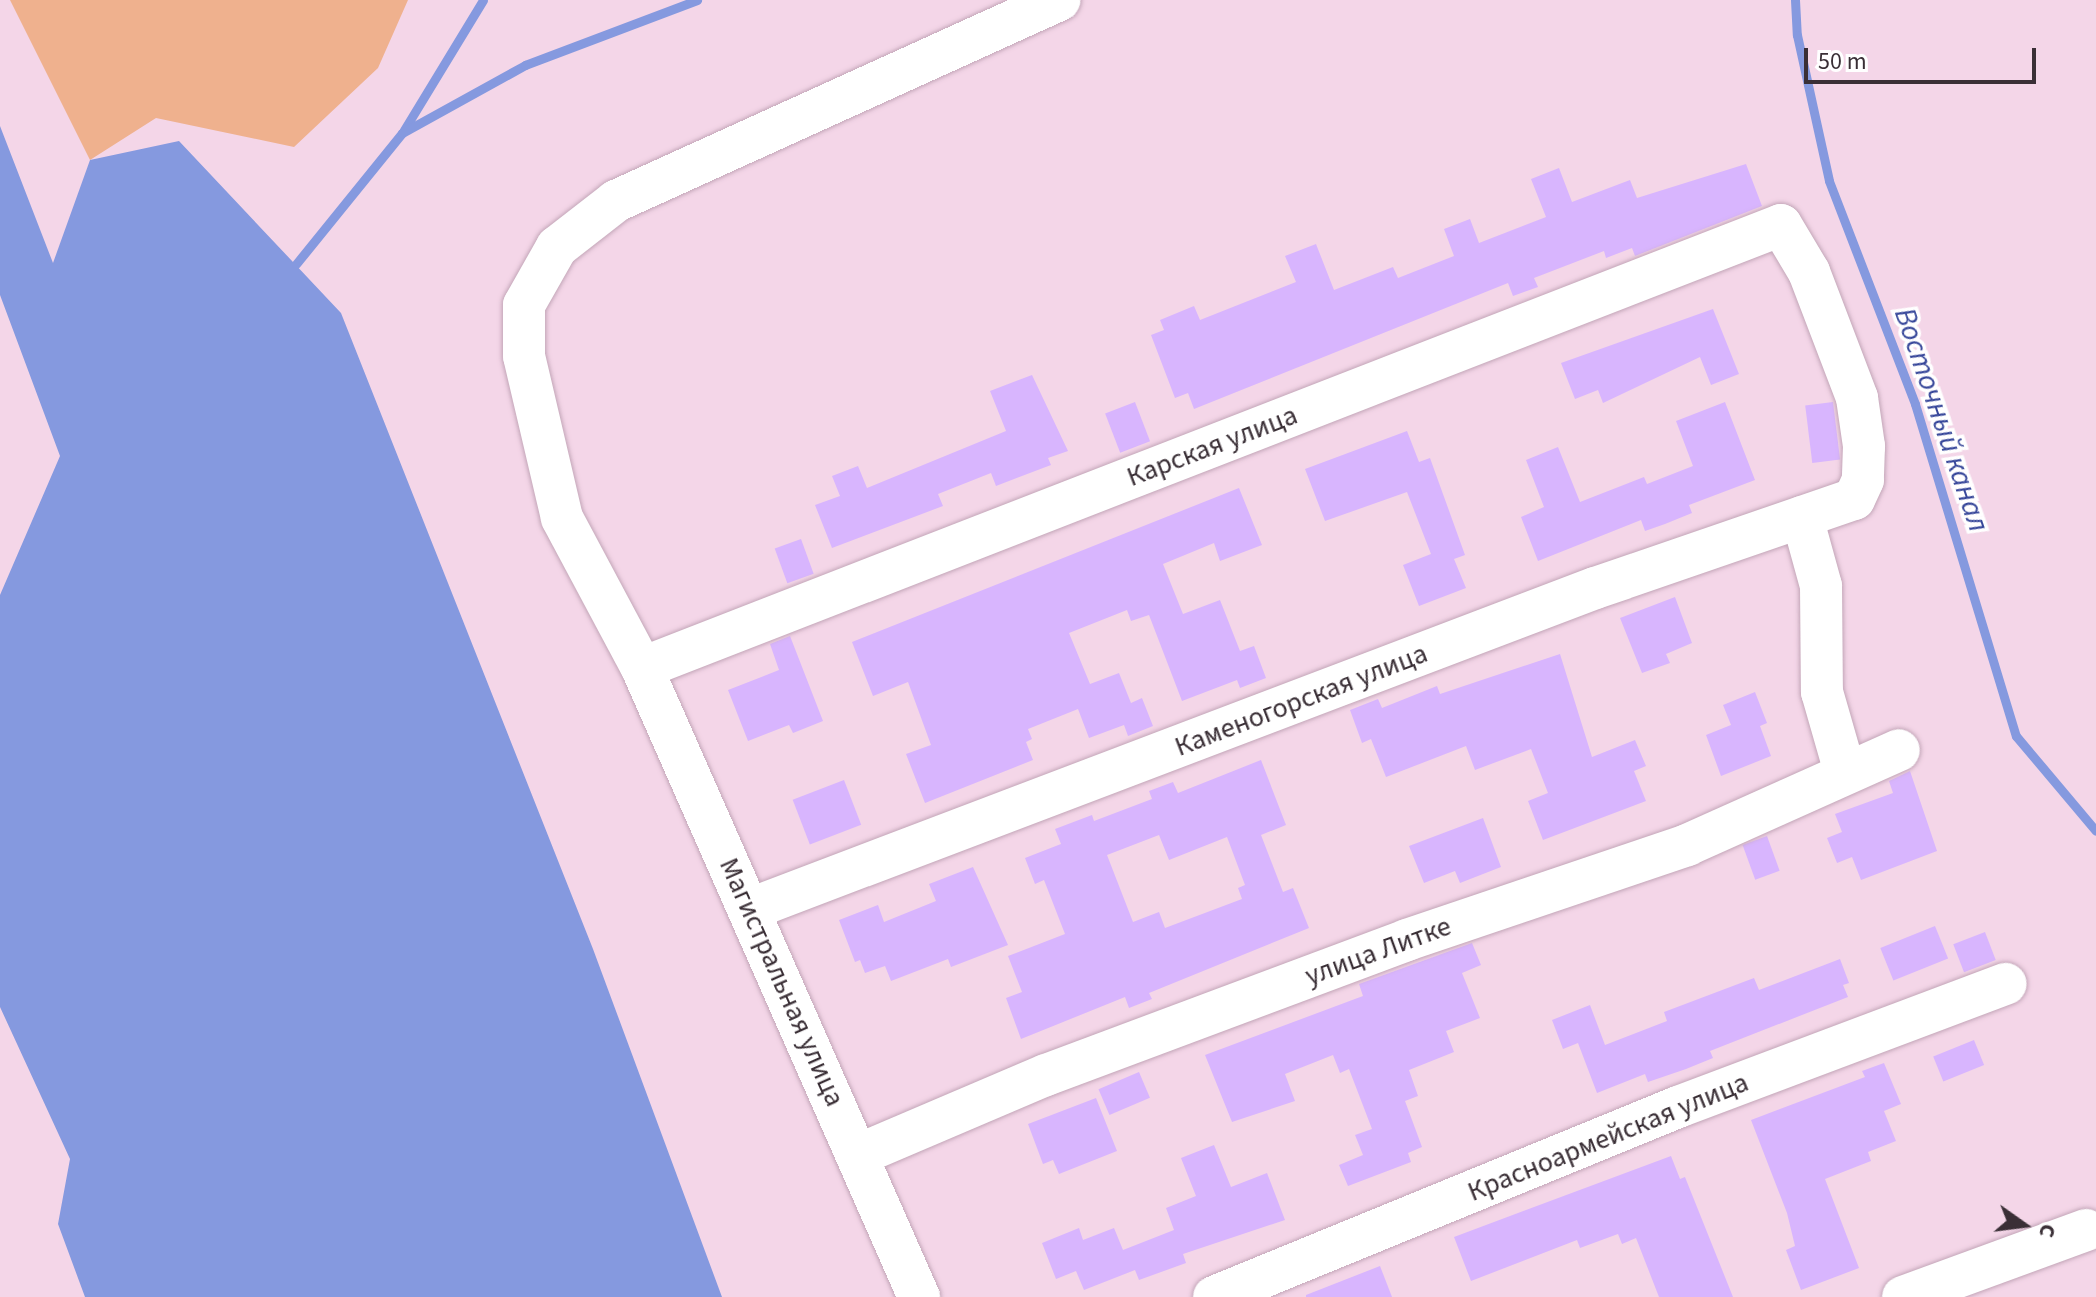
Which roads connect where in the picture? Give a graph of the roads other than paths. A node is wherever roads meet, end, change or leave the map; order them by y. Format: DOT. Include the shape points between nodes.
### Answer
graph roads {
  1 [pos="1060,0"];
  2 [pos="1854,499"];
  3 [pos="1802,517"];
  4 [pos="642,668"];
  5 [pos="1899,750"];
  6 [pos="1845,772"];
  7 [pos="750,909"];
  8 [pos="2006,984"];
  9 [pos="858,1155"];
  10 [pos="2086,1230"];
  11 [pos="919,1297"];
  12 [pos="1214,1297"];
  13 [pos="1903,1297"];
  1 -- 4 [label="street, Магистральная улица" via="616,201 557,247 524,305 524,356 562,518"];
  2 -- 3 [label="street, Каменогорская улица"];
  2 -- 4 [label="street, Карская улица" via="1863,480 1857,398 1809,272 1781,225"];
  3 -- 6 [label="street" via="1821,586 1822,692"];
  3 -- 7 [label="street, Каменогорская улица" via="1595,588"];
  4 -- 7 [label="street, Магистральная улица"];
  5 -- 6 [label="street, улица Литке"];
  6 -- 9 [label="street, улица Литке" via="1687,845 1248,999 1046,1075"];
  7 -- 9 [label="street, Магистральная улица"];
  8 -- 12 [label="street, Красноармейская улица" via="1678,1107"];
  9 -- 11 [label="street, Магистральная улица"];
  10 -- 13 [label="street"];
}
